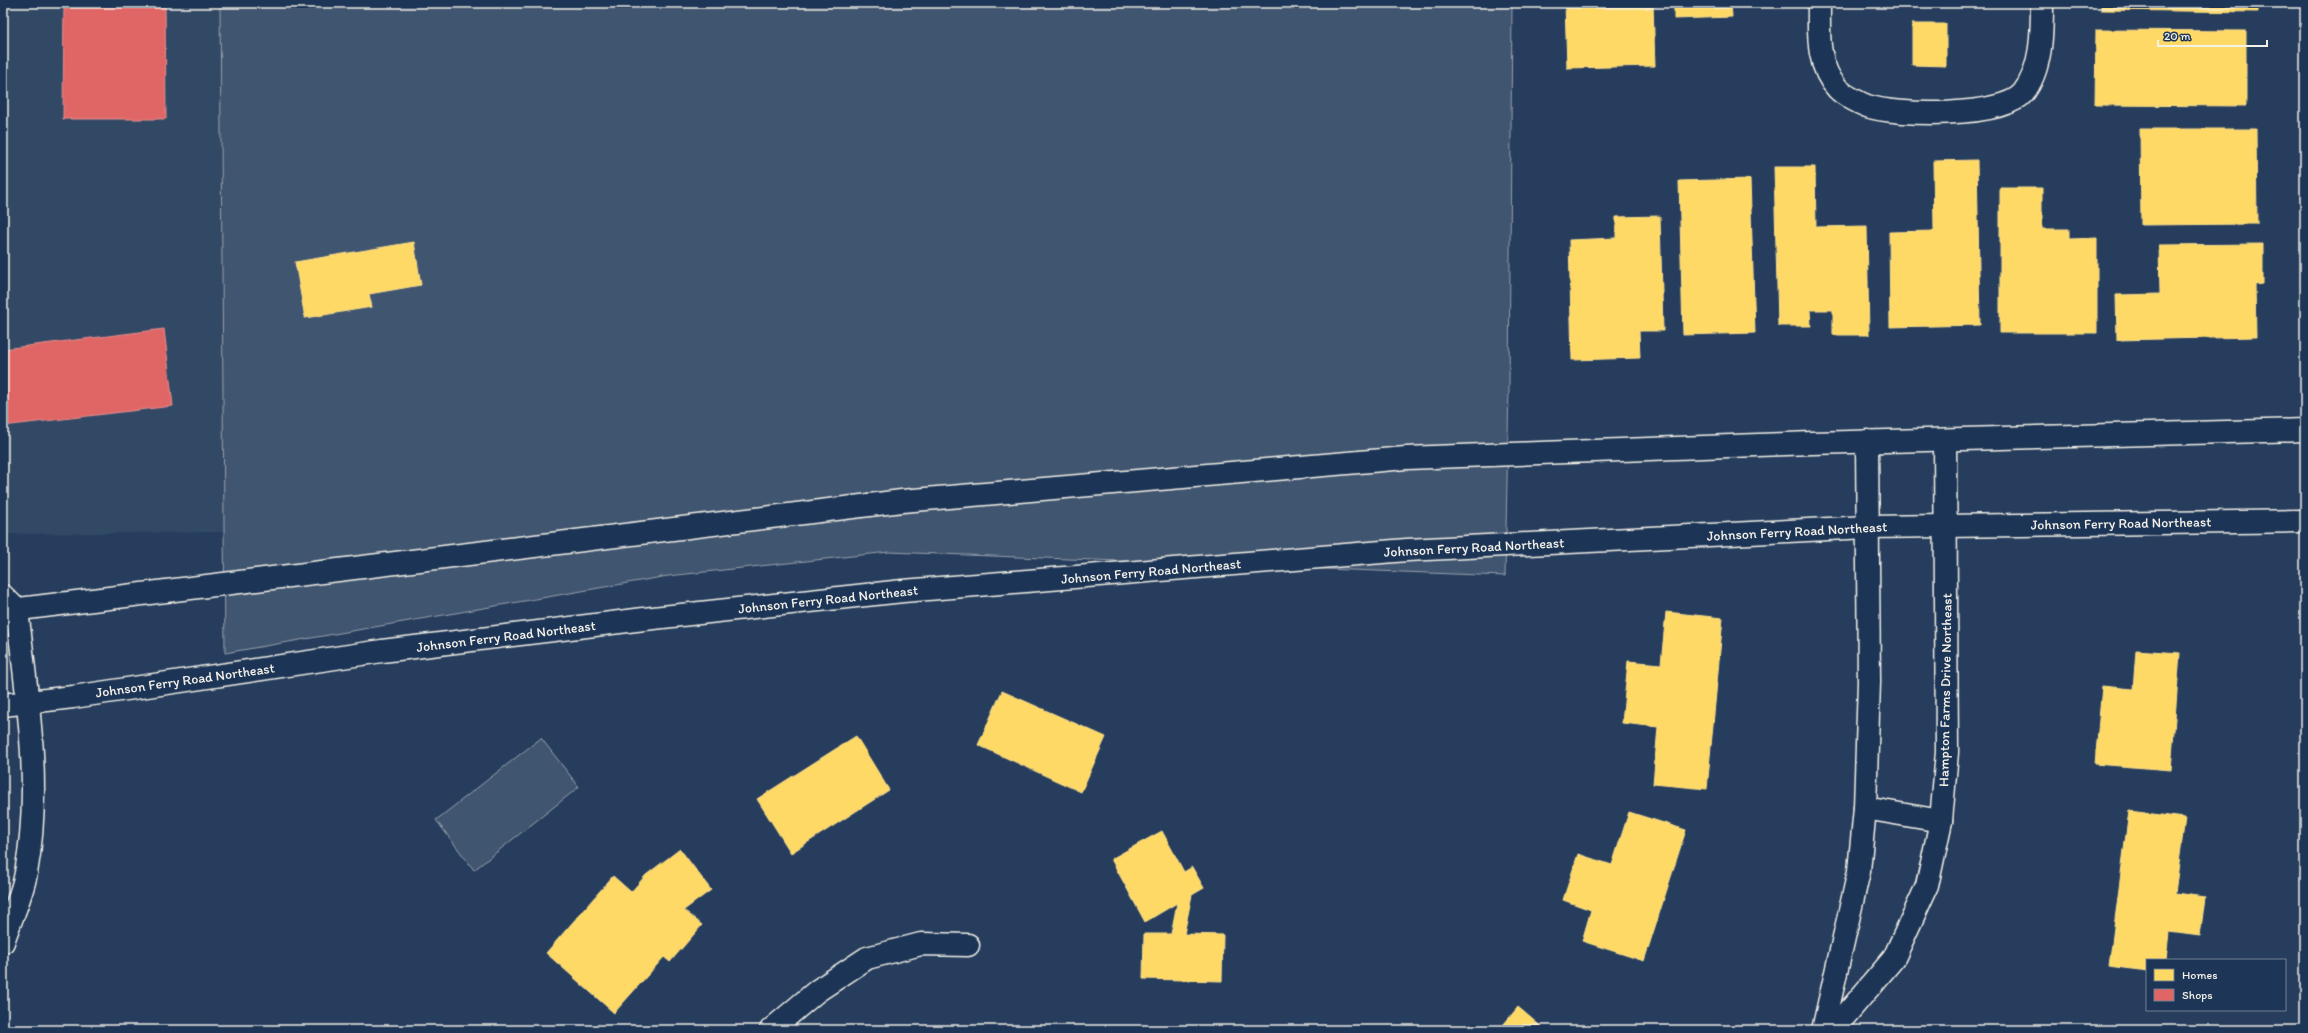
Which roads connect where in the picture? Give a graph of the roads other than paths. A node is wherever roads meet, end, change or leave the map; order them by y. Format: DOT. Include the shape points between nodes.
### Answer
graph roads {
  1 [pos="1819,3"];
  2 [pos="2042,3"];
  3 [pos="2305,430"];
  4 [pos="1945,440"];
  5 [pos="1867,441"];
  6 [pos="2305,521"];
  7 [pos="1946,524"];
  8 [pos="1868,527"];
  9 [pos="8,605"];
  10 [pos="28,703"];
  11 [pos="3,705"];
  12 [pos="1865,808"];
  13 [pos="1941,821"];
  14 [pos="3,942"];
  15 [pos="968,945"];
  16 [pos="771,1030"];
  17 [pos="1823,1030"];
  18 [pos="1833,1030"];
  1 -- 2 [label="main road" via="1819,40 1825,69 1839,90 1866,106 1894,111 1939,112 2004,106 2022,94 2035,69 2042,38"];
  3 -- 4 [label="main road"];
  4 -- 5 [label="main road"];
  4 -- 7 [label="main road, Hampton Farms Drive Northeast"];
  5 -- 8 [label="main road"];
  5 -- 9 [label="main road" via="1406,458 902,501"];
  6 -- 7 [label="main road, Johnson Ferry Road Northeast"];
  7 -- 8 [label="main road, Johnson Ferry Road Northeast"];
  7 -- 13 [label="main road, Hampton Farms Drive Northeast" via="1947,752"];
  8 -- 10 [label="main road, Johnson Ferry Road Northeast" via="1407,550 903,591 382,651"];
  8 -- 12 [label="main road" via="1869,682"];
  9 -- 10 [label="main road"];
  10 -- 11 [label="main road, Johnson Ferry Road Northeast"];
  10 -- 14 [label="main road" via="32,822 26,874"];
  12 -- 13 [label="main road"];
  12 -- 17 [label="main road" via="1859,871"];
  13 -- 18 [label="main road, Hampton Farms Drive Northeast" via="1927,886 1894,958"];
  15 -- 16 [label="main road" via="921,944 867,958 817,991"];
}
